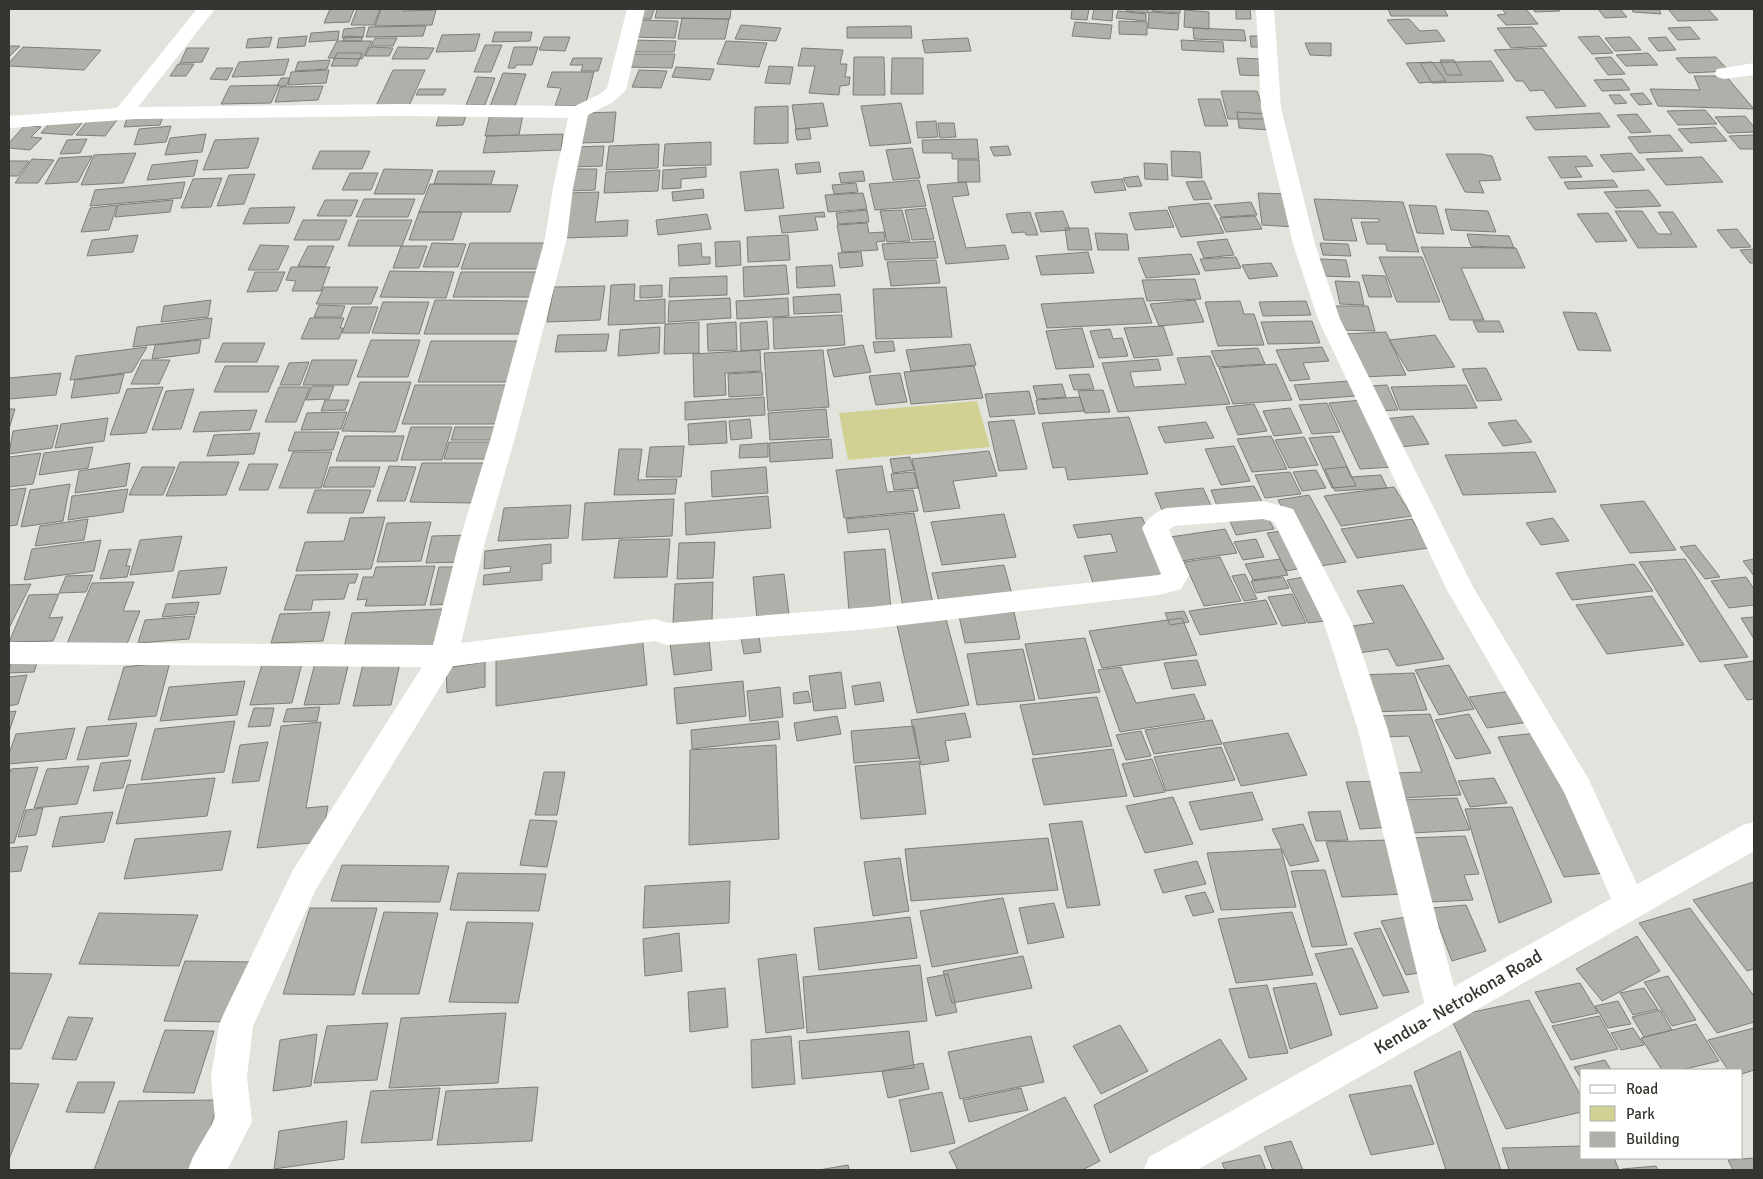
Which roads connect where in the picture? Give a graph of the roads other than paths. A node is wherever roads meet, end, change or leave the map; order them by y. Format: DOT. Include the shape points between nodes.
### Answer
graph roads {
  1 [pos="206,9"];
  2 [pos="636,9"];
  3 [pos="1265,9"];
  4 [pos="1754,69"];
  5 [pos="1724,73"];
  6 [pos="579,112"];
  7 [pos="122,115"];
  8 [pos="9,122"];
  9 [pos="9,653"];
  10 [pos="444,656"];
  11 [pos="1754,835"];
  12 [pos="1630,904"];
  13 [pos="1443,1010"];
  14 [pos="206,1170"];
  15 [pos="1162,1170"];
  1 -- 7 [label="street"];
  2 -- 6 [label="street" via="616,90 606,100"];
  3 -- 12 [label="street" via="1271,108 1304,244 1329,319 1461,590 1577,788"];
  4 -- 5 [label="street"];
  6 -- 7 [label="street" via="398,110"];
  6 -- 10 [label="street" via="556,238"];
  7 -- 8 [label="street"];
  9 -- 10 [label="street"];
  10 -- 13 [label="street" via="655,630 668,634 870,618 1158,585 1171,582 1175,575 1155,528 1167,517 1263,510 1284,516 1338,623 1373,730"];
  10 -- 14 [label="street" via="304,880 236,1025 230,1069 234,1122"];
  11 -- 12 [label="street, Kendua- Netrokona Road"];
  12 -- 13 [label="street, Kendua- Netrokona Road"];
  13 -- 15 [label="street, Kendua- Netrokona Road"];
}
